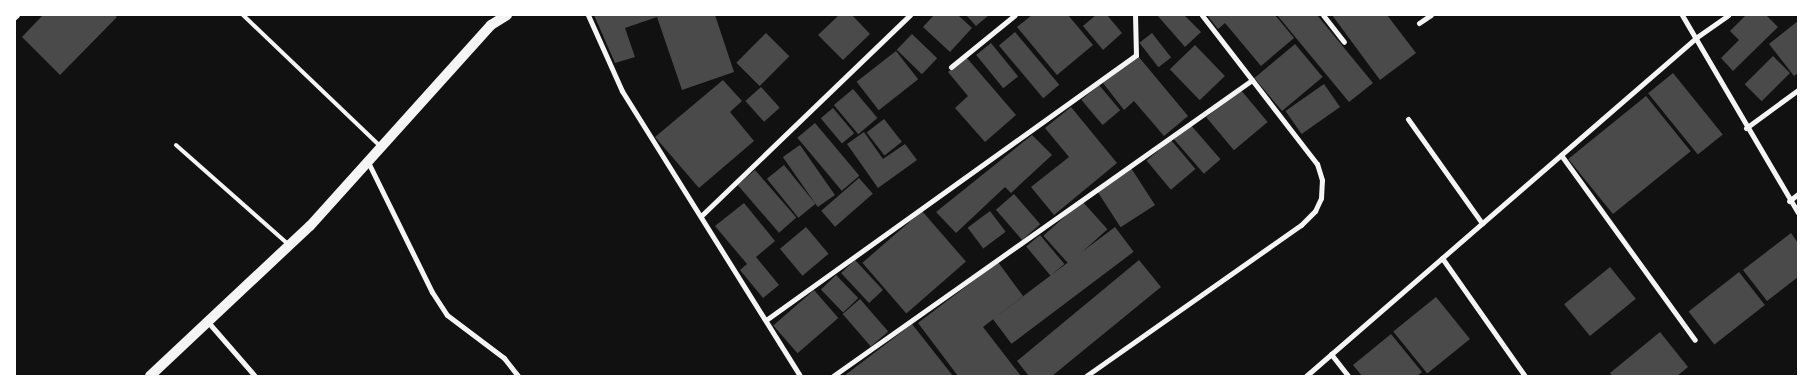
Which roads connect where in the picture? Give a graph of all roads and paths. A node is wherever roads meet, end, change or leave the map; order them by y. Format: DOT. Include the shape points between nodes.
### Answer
graph roads {
  1 [pos="243,15"];
  2 [pos="507,15"];
  3 [pos="588,15"];
  4 [pos="910,15"];
  5 [pos="1014,15"];
  6 [pos="1135,15"];
  7 [pos="1202,15"];
  8 [pos="1323,15"];
  9 [pos="1431,15"];
  10 [pos="1682,15"];
  11 [pos="1728,15"];
  12 [pos="1419,23"];
  13 [pos="1697,38"];
  14 [pos="1344,42"];
  15 [pos="951,67"];
  16 [pos="1252,80"];
  17 [pos="1798,90"];
  18 [pos="1408,119"];
  19 [pos="1746,128"];
  20 [pos="176,145"];
  21 [pos="381,147"];
  22 [pos="1561,155"];
  23 [pos="368,161"];
  24 [pos="1798,194"];
  25 [pos="1789,201"];
  26 [pos="1798,214"];
  27 [pos="701,216"];
  28 [pos="1482,223"];
  29 [pos="289,245"];
  30 [pos="1442,258"];
  31 [pos="766,320"];
  32 [pos="208,322"];
  33 [pos="1695,340"];
  34 [pos="1331,354"];
  35 [pos="150,376"];
  36 [pos="255,376"];
  37 [pos="518,376"];
  38 [pos="800,376"];
  39 [pos="833,376"];
  40 [pos="1086,376"];
  41 [pos="1306,376"];
  42 [pos="1348,376"];
  43 [pos="1525,376"];
  1 -- 21 [label="lane"];
  2 -- 21 [label="main road" via="491,25"];
  3 -- 27 [label="street" via="622,91"];
  4 -- 27 [label="street"];
  5 -- 15 [label="street"];
  6 -- 31 [label="street" via="1136,55"];
  7 -- 16 [label="street"];
  8 -- 14 [label="street"];
  9 -- 12 [label="street"];
  10 -- 13 [label="street"];
  11 -- 13 [label="street"];
  13 -- 19 [label="street"];
  13 -- 22 [label="street"];
  16 -- 39 [label="street"];
  16 -- 40 [label="street" via="1317,164 1322,180 1321,198 1315,211 1301,225"];
  17 -- 19 [label="street"];
  18 -- 28 [label="street"];
  19 -- 25 [label="street"];
  20 -- 29 [label="lane"];
  21 -- 23 [label="main road"];
  22 -- 28 [label="street"];
  22 -- 33 [label="street"];
  23 -- 29 [label="main road"];
  23 -- 37 [label="street" via="432,292 448,315 504,358"];
  24 -- 25 [label="street"];
  25 -- 26 [label="street"];
  27 -- 31 [label="street"];
  28 -- 30 [label="street"];
  29 -- 32 [label="main road"];
  30 -- 34 [label="street"];
  30 -- 43 [label="street"];
  31 -- 38 [label="street"];
  32 -- 35 [label="main road"];
  32 -- 36 [label="street"];
  34 -- 41 [label="street"];
  34 -- 42 [label="street"];
}
